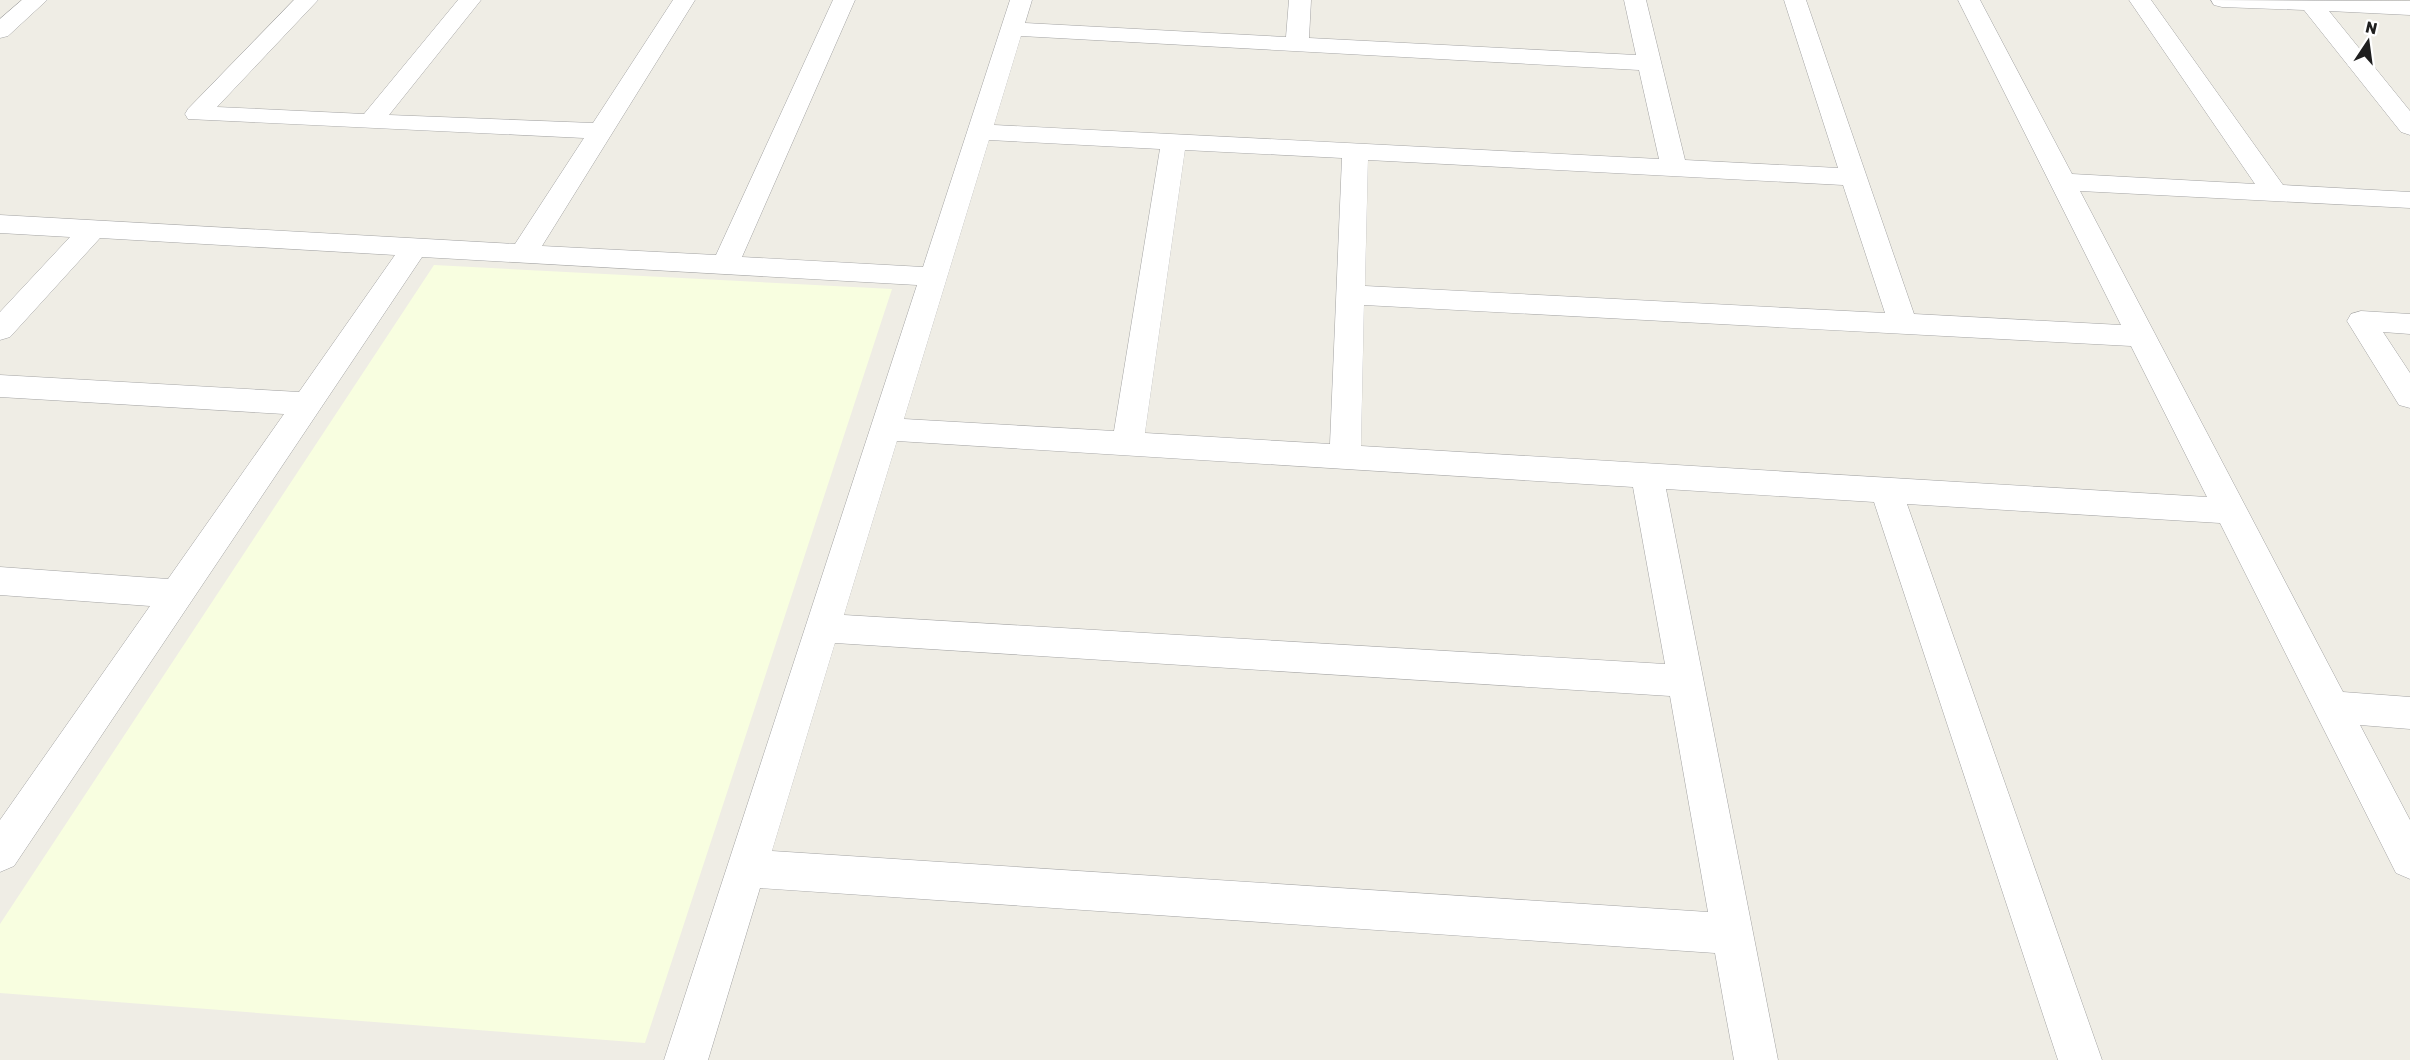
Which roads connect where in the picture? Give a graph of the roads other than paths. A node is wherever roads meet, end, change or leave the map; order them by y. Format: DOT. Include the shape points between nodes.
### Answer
graph roads {
  1 [pos="36,0"];
  2 [pos="307,0"];
  3 [pos="470,0"];
  4 [pos="684,0"];
  5 [pos="844,0"];
  6 [pos="1300,0"];
  7 [pos="1635,0"];
  8 [pos="1795,0"];
  9 [pos="1969,0"];
  10 [pos="2140,0"];
  11 [pos="2222,0"];
  12 [pos="2311,4"];
  13 [pos="2410,8"];
  14 [pos="1017,15"];
  15 [pos="0,31"];
  16 [pos="1297,44"];
  17 [pos="1649,63"];
  18 [pos="2383,93"];
  19 [pos="2410,94"];
  20 [pos="370,122"];
  21 [pos="2410,127"];
  22 [pos="600,131"];
  23 [pos="980,132"];
  24 [pos="1174,142"];
  25 [pos="1354,151"];
  26 [pos="1674,168"];
  27 [pos="1854,177"];
  28 [pos="2062,182"];
  29 [pos="2275,193"];
  30 [pos="2410,200"];
  31 [pos="0,224"];
  32 [pos="93,229"];
  33 [pos="415,247"];
  34 [pos="523,254"];
  35 [pos="725,265"];
  36 [pos="934,277"];
  37 [pos="1350,295"];
  38 [pos="1903,324"];
  39 [pos="2410,324"];
  40 [pos="0,330"];
  41 [pos="2141,336"];
  42 [pos="0,386"];
  43 [pos="2410,397"];
  44 [pos="308,404"];
  45 [pos="886,429"];
  46 [pos="1128,442"];
  47 [pos="1345,455"];
  48 [pos="1647,474"];
  49 [pos="1886,489"];
  50 [pos="2231,511"];
  51 [pos="0,581"];
  52 [pos="178,594"];
  53 [pos="823,628"];
  54 [pos="1685,681"];
  55 [pos="2331,707"];
  56 [pos="2410,713"];
  57 [pos="12,817"];
  58 [pos="0,853"];
  59 [pos="2410,860"];
  60 [pos="747,868"];
  61 [pos="1733,934"];
  62 [pos="687,1060"];
  63 [pos="1756,1060"];
  64 [pos="2080,1060"];
  1 -- 15 [label="street"];
  2 -- 20 [label="street" via="197,114"];
  3 -- 20 [label="street"];
  4 -- 22 [label="street"];
  5 -- 35 [label="street"];
  6 -- 16 [label="street"];
  7 -- 17 [label="street"];
  8 -- 27 [label="street"];
  9 -- 28 [label="street"];
  10 -- 29 [label="street"];
  11 -- 12 [label="street"];
  12 -- 13 [label="street"];
  12 -- 18 [label="street"];
  14 -- 16 [label="street"];
  14 -- 23 [label="street"];
  16 -- 17 [label="street"];
  17 -- 26 [label="street"];
  18 -- 19 [label="street"];
  18 -- 21 [label="street"];
  20 -- 22 [label="street"];
  22 -- 34 [label="street"];
  23 -- 24 [label="street"];
  23 -- 36 [label="street"];
  24 -- 25 [label="street"];
  24 -- 46 [label="street"];
  25 -- 26 [label="street"];
  25 -- 37 [label="street"];
  26 -- 27 [label="street"];
  27 -- 38 [label="street"];
  28 -- 29 [label="street"];
  28 -- 41 [label="street"];
  29 -- 30 [label="street"];
  31 -- 32 [label="street"];
  32 -- 33 [label="street"];
  32 -- 40 [label="street"];
  33 -- 34 [label="street"];
  33 -- 44 [label="street"];
  34 -- 35 [label="street"];
  35 -- 36 [label="street"];
  36 -- 45 [label="street"];
  37 -- 38 [label="street"];
  37 -- 47 [label="street"];
  38 -- 41 [label="street"];
  39 -- 43 [label="street" via="2361,321"];
  41 -- 50 [label="street"];
  42 -- 44 [label="street"];
  44 -- 52 [label="street"];
  45 -- 46 [label="street"];
  45 -- 53 [label="street"];
  46 -- 47 [label="street"];
  47 -- 48 [label="street"];
  48 -- 49 [label="street"];
  48 -- 54 [label="street"];
  49 -- 50 [label="street"];
  49 -- 64 [label="street"];
  50 -- 55 [label="street"];
  51 -- 52 [label="street"];
  52 -- 57 [label="street"];
  53 -- 54 [label="street"];
  53 -- 60 [label="street"];
  54 -- 61 [label="street"];
  55 -- 56 [label="street"];
  55 -- 59 [label="street"];
  57 -- 58 [label="street"];
  60 -- 61 [label="street"];
  60 -- 62 [label="street"];
  61 -- 63 [label="street"];
}
